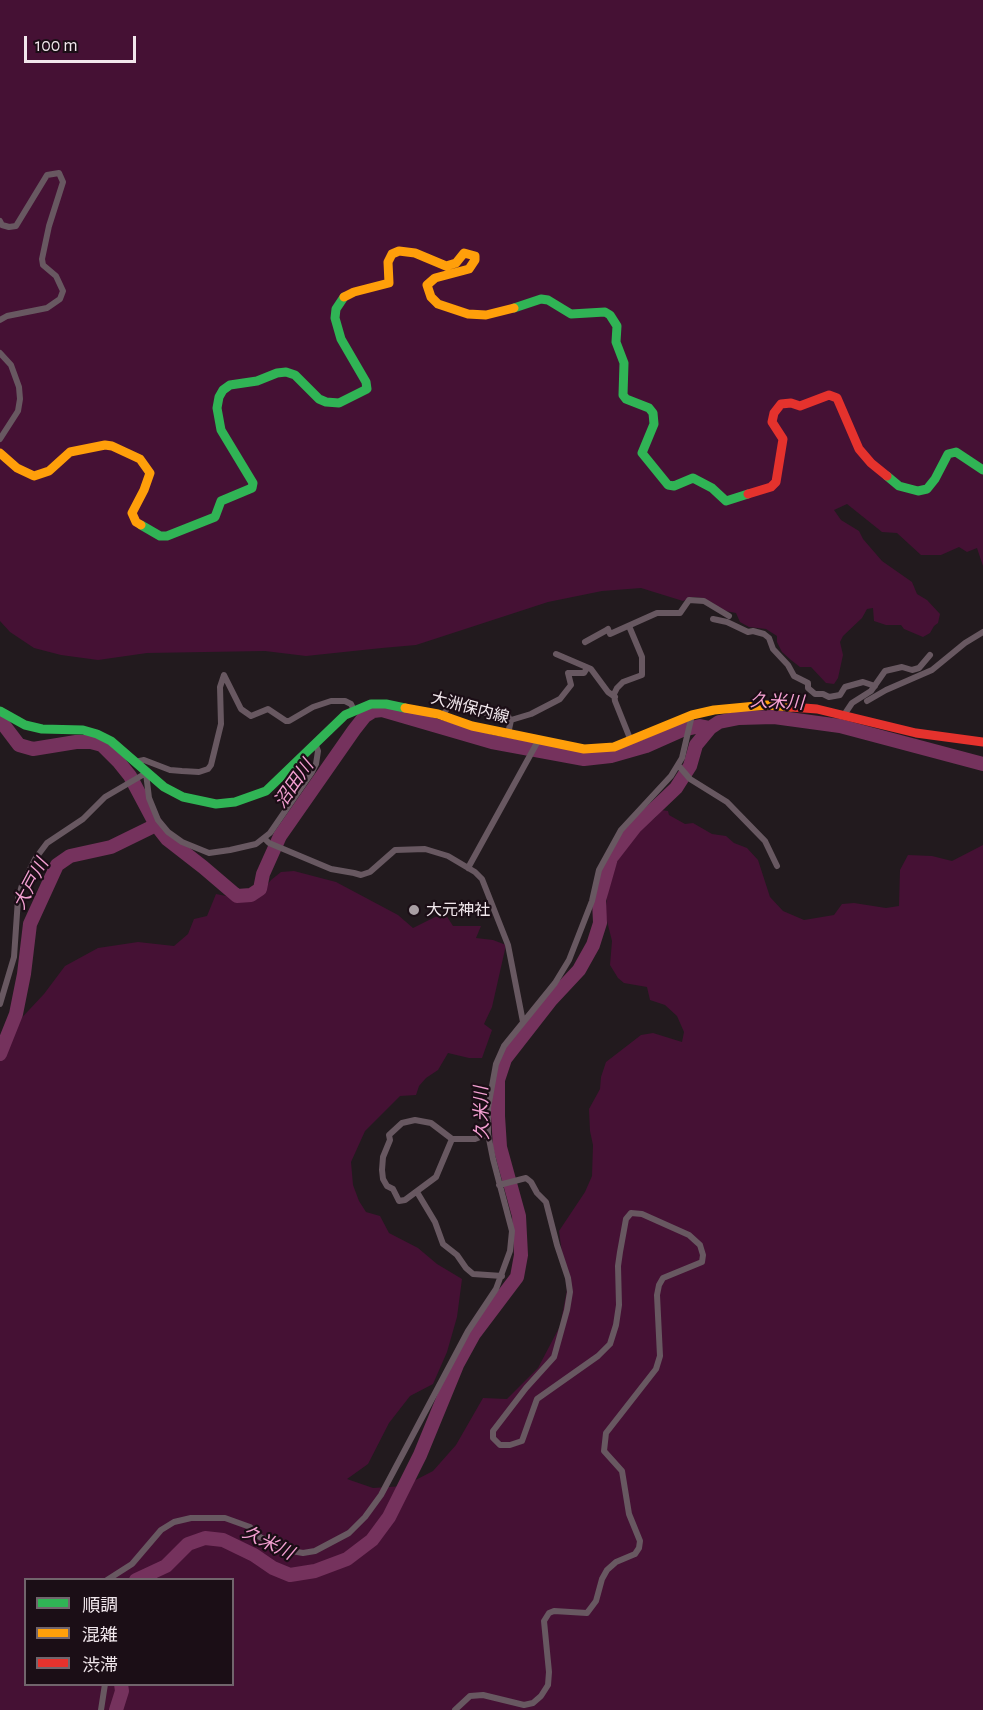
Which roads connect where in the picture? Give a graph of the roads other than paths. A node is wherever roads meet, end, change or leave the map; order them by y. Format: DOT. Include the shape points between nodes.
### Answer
graph roads {
  1 [pos="0,221"];
  2 [pos="0,320"];
  3 [pos="0,353"];
  4 [pos="0,439"];
  5 [pos="0,453"];
  6 [pos="983,470"];
  7 [pos="729,616"];
  8 [pos="713,620"];
  9 [pos="629,626"];
  10 [pos="983,632"];
  11 [pos="585,642"];
  12 [pos="555,654"];
  13 [pos="930,655"];
  14 [pos="587,668"];
  15 [pos="874,686"];
  16 [pos="615,697"];
  17 [pos="867,701"];
  18 [pos="354,710"];
  19 [pos="0,711"];
  20 [pos="844,715"];
  21 [pos="443,716"];
  22 [pos="692,718"];
  23 [pos="510,721"];
  24 [pos="508,734"];
  25 [pos="631,741"];
  26 [pos="983,742"];
  27 [pos="315,743"];
  28 [pos="537,743"];
  29 [pos="135,762"];
  30 [pos="678,765"];
  31 [pos="146,773"];
  32 [pos="267,841"];
  33 [pos="777,866"];
  34 [pos="468,868"];
  35 [pos="0,1004"];
  36 [pos="523,1022"];
  37 [pos="488,1134"];
  38 [pos="452,1139"];
  39 [pos="502,1184"];
  40 [pos="417,1192"];
  41 [pos="502,1276"];
  42 [pos="110,1578"];
  43 [pos="105,1686"];
  44 [pos="101,1710"];
  45 [pos="455,1710"];
  1 -- 2 [label="street" via="2,225 16,226 47,175 59,172 63,182 42,259 63,291 54,305"];
  3 -- 4 [label="street" via="11,365 20,399 18,411"];
  5 -- 6 [label="street" via="34,476 49,471 70,452 112,446 140,459 150,473 132,513 136,522 160,536 206,522 215,517 221,501 252,488 253,483 221,430 217,408 223,390 286,372 326,402 339,403 362,393 367,389 366,382 341,339 336,309 343,298 354,292 389,283 388,262 399,251 446,266 456,263 464,253 475,256 469,269 435,278 427,285 430,297 449,309 486,315 541,299 571,314 610,315 617,326 616,342 624,363 623,395 652,413 654,424 642,453 668,485 693,478 726,501 771,487 776,482 783,439 772,422 774,412 781,404 800,406 828,395 837,398 859,449 900,486 927,489 948,454 956,452"];
  7 -- 9 [label="street" via="711,604 689,600 680,613 657,613"];
  8 -- 15 [label="street" via="764,634 794,676 808,683 815,694 840,695 845,687 862,682"];
  9 -- 11 [label="street" via="610,634 608,630"];
  9 -- 16 [label="street" via="642,657 642,675 623,682"];
  10 -- 17 [label="street" via="933,670"];
  12 -- 14 [label="street"];
  13 -- 15 [label="street" via="918,668 902,666 885,671"];
  14 -- 16 [label="street"];
  14 -- 23 [label="street" via="584,673 568,673 572,685 560,699"];
  15 -- 20 [label="street" via="852,703"];
  16 -- 25 [label="street"];
  18 -- 21 [label="street, 大洲保内線" via="386,704"];
  18 -- 27 [label="street, 大洲保内線"];
  18 -- 29 [label="street" via="345,701 331,701 289,721 268,709 250,716 241,709 224,675 220,687 221,724 208,769 170,770 144,760"];
  19 -- 29 [label="street, 大洲保内線" via="25,726 97,734"];
  20 -- 22 [label="street, 大洲保内線" via="767,705 714,710"];
  20 -- 26 [label="street, 大洲保内線" via="916,733"];
  21 -- 23 [label="street" via="447,708 458,702 486,713 507,713"];
  21 -- 24 [label="street, 大洲保内線"];
  22 -- 25 [label="street, 大洲保内線"];
  22 -- 30 [label="street"];
  23 -- 24 [label="street"];
  24 -- 28 [label="street, 大洲保内線"];
  25 -- 28 [label="street, 大洲保内線" via="600,749"];
  27 -- 31 [label="street, 大洲保内線" via="281,779 266,790 235,802 202,802 183,797"];
  27 -- 32 [label="street" via="316,764"];
  28 -- 34 [label="street"];
  29 -- 31 [label="street, 大洲保内線"];
  30 -- 33 [label="street" via="690,779 727,802 765,841"];
  30 -- 36 [label="street" via="621,830 599,870 592,901 569,960"];
  31 -- 32 [label="street" via="149,798 159,820 182,842 209,853"];
  31 -- 35 [label="street" via="105,797 83,819 47,843 35,859 18,899 14,957"];
  32 -- 34 [label="street" via="331,869 361,874 378,867 395,850 425,849"];
  34 -- 36 [label="street" via="482,879 508,945"];
  36 -- 37 [label="street" via="504,1046 496,1064"];
  37 -- 38 [label="street" via="475,1139"];
  37 -- 39 [label="street"];
  38 -- 40 [label="street" via="436,1177"];
  38 -- 40 [label="street" via="431,1123 416,1120 402,1123 389,1135 383,1179 399,1201"];
  39 -- 41 [label="street" via="512,1241"];
  39 -- 45 [label="street" via="525,1178 546,1202 570,1292 554,1357 493,1431 493,1438 500,1445 522,1441 537,1399 610,1344 619,1305 620,1252 626,1219 631,1213 689,1235 700,1245 703,1255 702,1262 663,1278 659,1285 660,1356 656,1369 606,1433 604,1451 622,1471 639,1548 607,1570 596,1601 587,1613 549,1613 544,1621 548,1684 541,1696 524,1705 483,1695 470,1696"];
  40 -- 41 [label="street" via="435,1221 443,1244 466,1268 473,1274"];
  41 -- 42 [label="street" via="468,1331 381,1495 349,1533 330,1545 303,1553 271,1543 239,1522 191,1518 161,1530 132,1564"];
  43 -- 44 [label="street"];
}
